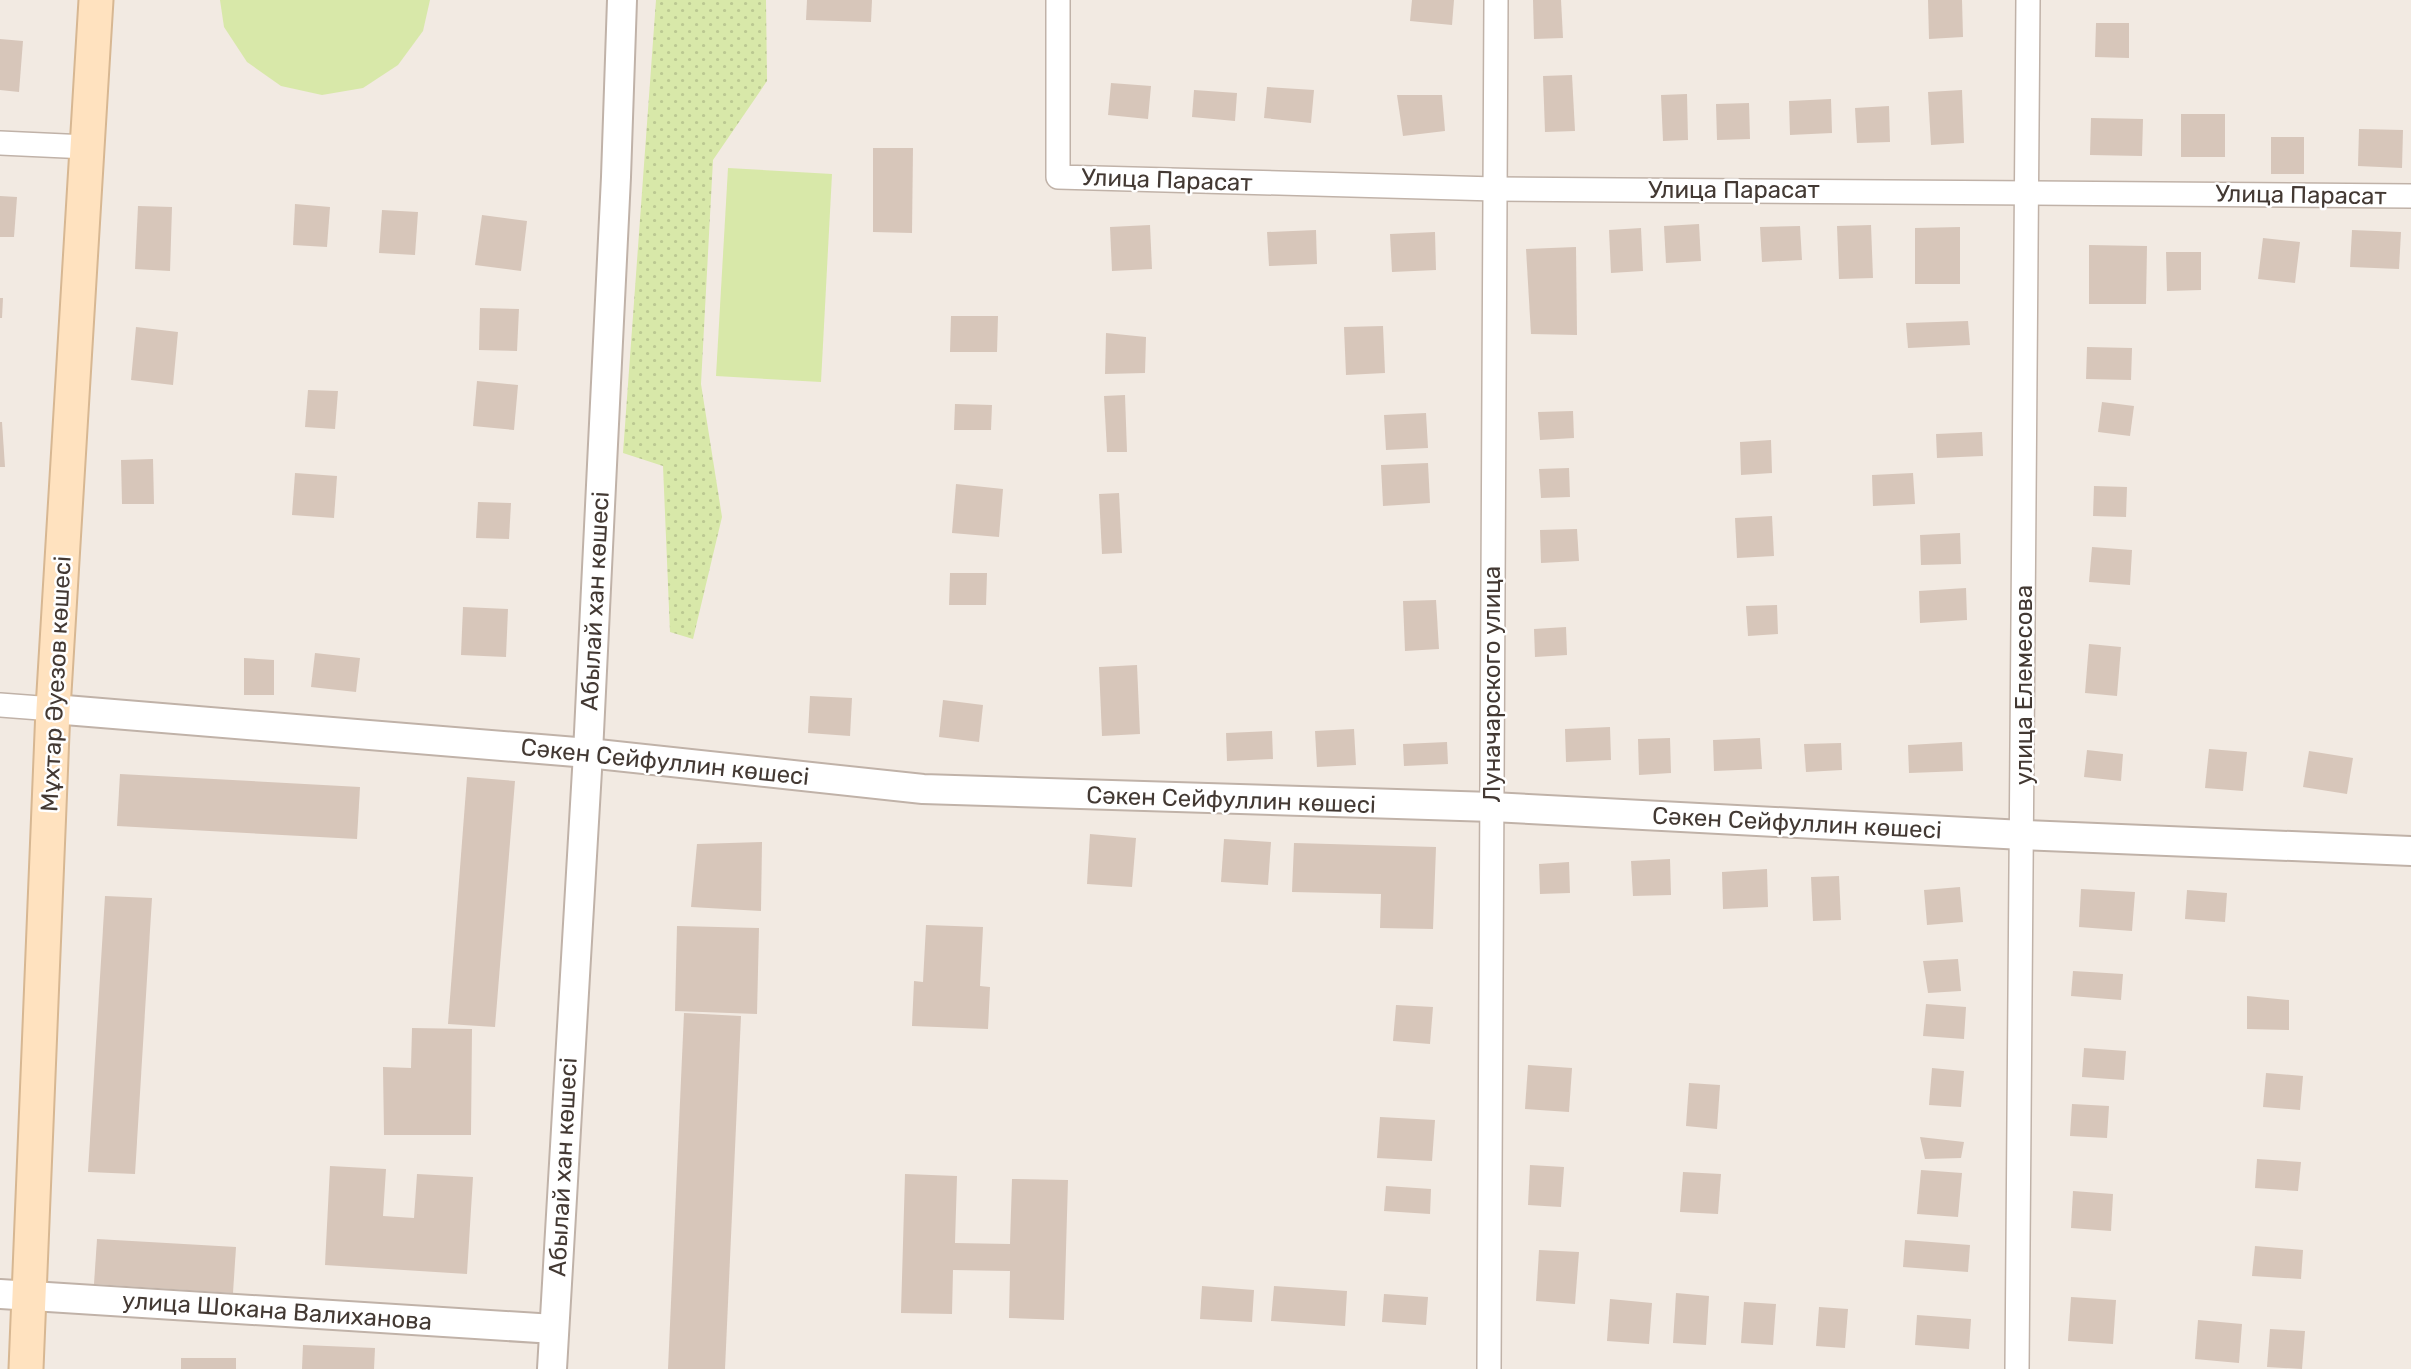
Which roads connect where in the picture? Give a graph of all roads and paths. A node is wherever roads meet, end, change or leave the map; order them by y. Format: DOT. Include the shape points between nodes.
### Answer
graph roads {
  1 [pos="96,0"];
  2 [pos="622,0"];
  3 [pos="1058,0"];
  4 [pos="1496,0"];
  5 [pos="2028,0"];
  6 [pos="0,143"];
  7 [pos="87,147"];
  8 [pos="1495,189"];
  9 [pos="2026,191"];
  10 [pos="2411,196"];
  11 [pos="0,705"];
  12 [pos="53,709"];
  13 [pos="587,752"];
  14 [pos="1492,807"];
  15 [pos="2023,835"];
  16 [pos="2411,851"];
  17 [pos="15,1295"];
  18 [pos="554,1329"];
  19 [pos="26,1369"];
  20 [pos="552,1369"];
  21 [pos="1489,1369"];
  22 [pos="2017,1369"];
  1 -- 7 [label="main road, Мұхтар Әуезов көшесі"];
  2 -- 13 [label="street, Абылай хан көшесі"];
  3 -- 8 [label="street, Улица Парасат" via="1058,177"];
  4 -- 8 [label="street, Луначарского улица"];
  5 -- 9 [label="street, улица Елемесова"];
  6 -- 7 [label="street"];
  7 -- 12 [label="main road, Мұхтар Әуезов көшесі"];
  8 -- 9 [label="street, Улица Парасат"];
  8 -- 14 [label="street, Луначарского улица"];
  9 -- 10 [label="street, Улица Парасат"];
  9 -- 15 [label="street, улица Елемесова"];
  11 -- 12 [label="street"];
  12 -- 13 [label="street, Сәкен Сейфуллин көшесі"];
  12 -- 17 [label="main road, Мұхтар Әуезов көшесі"];
  13 -- 14 [label="street, Сәкен Сейфуллин көшесі" via="923,789"];
  13 -- 18 [label="street, Абылай хан көшесі"];
  14 -- 15 [label="street, Сәкен Сейфуллин көшесі"];
  14 -- 21 [label="street, Луначарского улица"];
  15 -- 16 [label="street, Сәкен Сейфуллин көшесі"];
  15 -- 22 [label="street, улица Елемесова"];
  17 -- 18 [label="street, улица Шокана Валиханова"];
  17 -- 19 [label="main road, Мұхтар Әуезов көшесі"];
  18 -- 20 [label="street, Абылай хан көшесі"];
}
